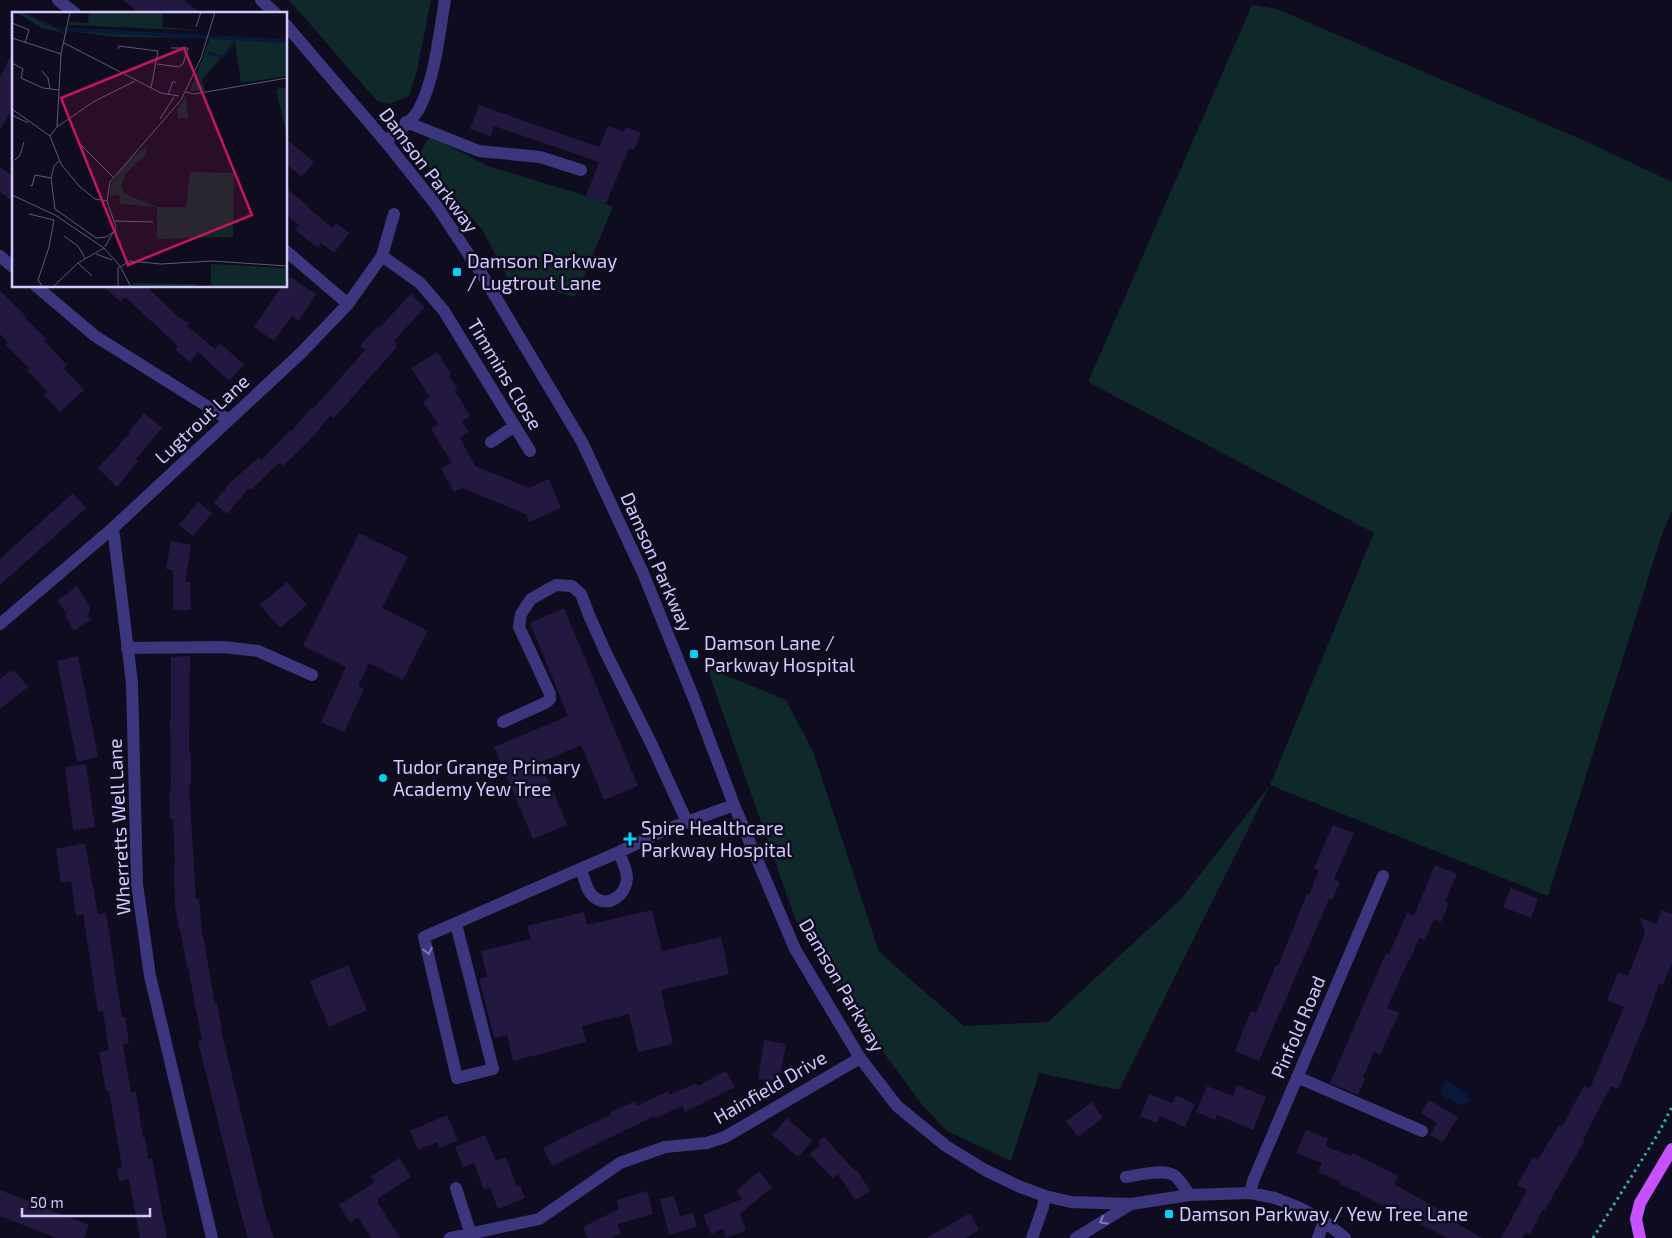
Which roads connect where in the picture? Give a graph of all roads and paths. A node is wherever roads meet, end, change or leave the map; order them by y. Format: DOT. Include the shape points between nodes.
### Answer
graph roads {
  1 [pos="58,0"];
  2 [pos="261,0"];
  3 [pos="445,0"];
  4 [pos="73,12"];
  5 [pos="274,12"];
  6 [pos="288,27"];
  7 [pos="406,122"];
  8 [pos="386,141"];
  9 [pos="580,170"];
  10 [pos="394,214"];
  11 [pos="288,253"];
  12 [pos="0,256"];
  13 [pos="382,256"];
  14 [pos="12,266"];
  15 [pos="39,288"];
  16 [pos="348,304"];
  17 [pos="229,420"];
  18 [pos="515,426"];
  19 [pos="491,442"];
  20 [pos="530,451"];
  21 [pos="113,528"];
  22 [pos="0,624"];
  23 [pos="127,648"];
  24 [pos="312,675"];
  25 [pos="503,722"];
  26 [pos="734,805"];
  27 [pos="688,822"];
  28 [pos="619,852"];
  29 [pos="580,869"];
  30 [pos="1384,876"];
  31 [pos="456,924"];
  32 [pos="860,1058"];
  33 [pos="1297,1077"];
  34 [pos="1672,1107"];
  35 [pos="1422,1131"];
  36 [pos="1672,1149"];
  37 [pos="1126,1177"];
  38 [pos="456,1188"];
  39 [pos="1250,1193"];
  40 [pos="1190,1195"];
  41 [pos="1045,1196"];
  42 [pos="1132,1204"];
  43 [pos="1324,1221"];
  44 [pos="471,1235"];
  45 [pos="212,1238"];
  46 [pos="450,1238"];
  47 [pos="1032,1238"];
  48 [pos="1076,1238"];
  49 [pos="1318,1238"];
  50 [pos="1345,1238"];
  51 [pos="1593,1238"];
  52 [pos="1640,1238"];
  1 -- 4 [label="street"];
  2 -- 5 [label="street"];
  3 -- 7 [label="street" via="432,75 418,110"];
  6 -- 8 [label="street, Damson Parkway"];
  7 -- 8 [label="street"];
  7 -- 9 [label="street" via="479,151 540,157"];
  8 -- 26 [label="street, Damson Parkway" via="436,206 483,276 582,442 647,582"];
  10 -- 13 [label="street, Lugtrout Lane"];
  11 -- 16 [label="street"];
  12 -- 14 [label="street"];
  13 -- 16 [label="street, Lugtrout Lane"];
  13 -- 18 [label="street, Timmins Close" via="420,283 444,311"];
  15 -- 17 [label="street" via="95,336"];
  16 -- 17 [label="street, Lugtrout Lane"];
  17 -- 21 [label="street, Lugtrout Lane"];
  18 -- 19 [label="street"];
  18 -- 20 [label="street, Timmins Close"];
  21 -- 22 [label="street, Lugtrout Lane"];
  21 -- 23 [label="street, Wherretts Well Lane"];
  23 -- 24 [label="street" via="223,647 258,651"];
  23 -- 45 [label="street, Wherretts Well Lane" via="132,683 137,884 150,976"];
  25 -- 27 [label="street" via="550,699 520,627 521,614 531,599 556,586 572,586 581,594"];
  26 -- 27 [label="street"];
  26 -- 32 [label="street, Damson Parkway" via="795,949"];
  27 -- 28 [label="street"];
  28 -- 29 [label="street"];
  28 -- 29 [label="street" via="627,880 625,889 616,899 609,902 593,897"];
  29 -- 31 [label="street"];
  30 -- 33 [label="street, Pinfold Road"];
  31 -- 31 [label="street, one-way" via="424,937 457,1078 493,1069"];
  32 -- 41 [label="street, Damson Parkway" via="896,1106 946,1146 985,1170"];
  32 -- 44 [label="street, Hainfield Drive" via="725,1137 707,1143 665,1147 620,1163 539,1219"];
  33 -- 35 [label="street"];
  33 -- 39 [label="street, Pinfold Road"];
  34 -- 51 [label="path"];
  36 -- 52 [label="main road" via="1640,1203 1636,1218"];
  37 -- 40 [label="street" via="1169,1173 1176,1176"];
  38 -- 44 [label="street"];
  39 -- 40 [label="street"];
  39 -- 43 [label="street" via="1275,1198"];
  40 -- 42 [label="street"];
  41 -- 42 [label="street, Damson Parkway" via="1072,1202"];
  41 -- 47 [label="street"];
  42 -- 48 [label="street, one-way"];
  43 -- 49 [label="street"];
  43 -- 50 [label="street"];
  44 -- 46 [label="street, Hainfield Drive"];
}
